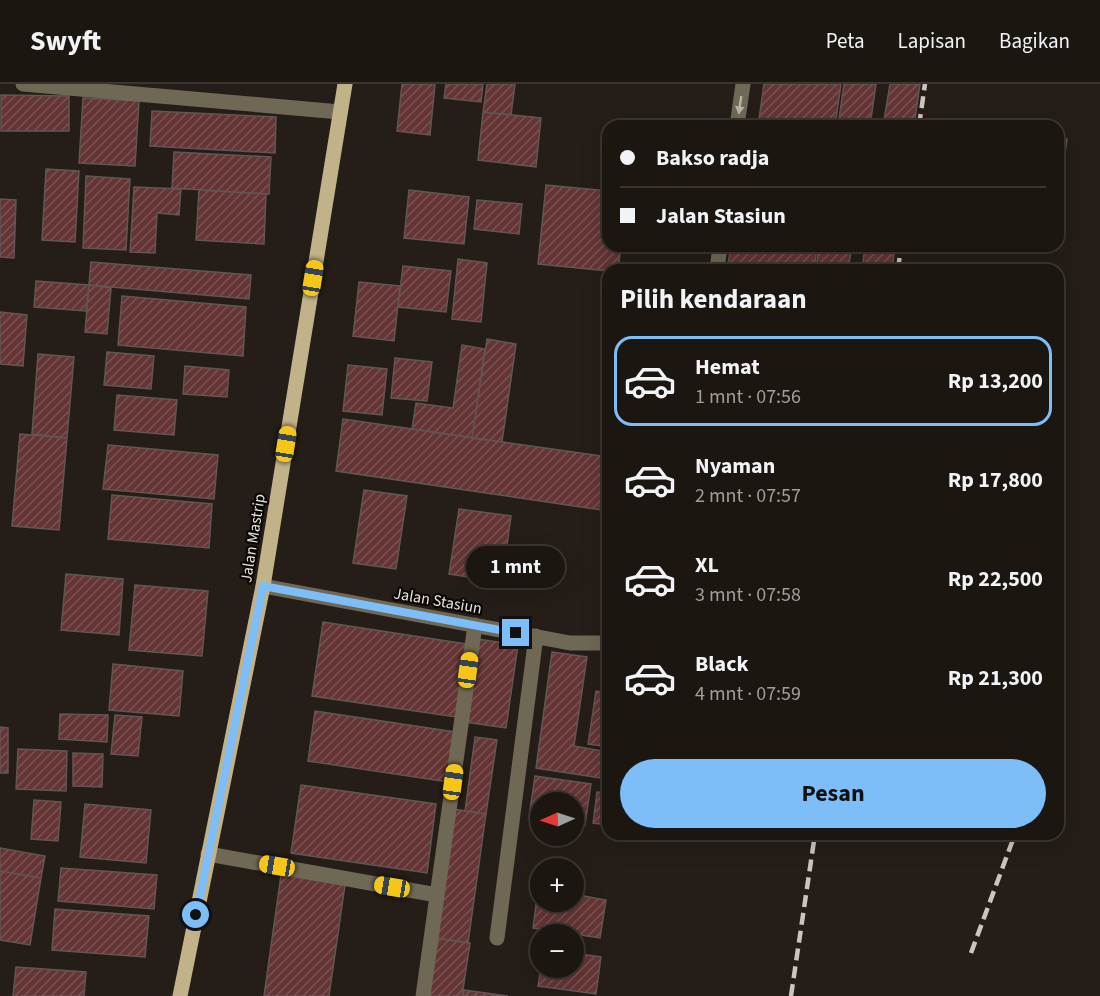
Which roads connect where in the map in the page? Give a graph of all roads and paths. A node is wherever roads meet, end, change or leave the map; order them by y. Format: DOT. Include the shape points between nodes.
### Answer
graph roads {
  1 [pos="23,84"];
  2 [pos="345,84"];
  3 [pos="743,84"];
  4 [pos="340,112"];
  5 [pos="738,120"];
  6 [pos="263,586"];
  7 [pos="475,625"];
  8 [pos="536,636"];
  9 [pos="602,643"];
  10 [pos="208,854"];
  11 [pos="437,895"];
  12 [pos="497,938"];
  13 [pos="180,996"];
  14 [pos="423,996"];
  1 -- 4 [label="street"];
  2 -- 4 [label="main road, Jalan Mastrip"];
  3 -- 5 [label="street, one-way"];
  4 -- 6 [label="main road, Jalan Mastrip"];
  6 -- 7 [label="street, Jalan Stasiun"];
  6 -- 10 [label="main road, Jalan Mastrip"];
  7 -- 8 [label="street, Jalan Stasiun"];
  7 -- 11 [label="street"];
  8 -- 9 [label="street, Jalan Stasiun" via="570,643"];
  8 -- 12 [label="street"];
  10 -- 11 [label="street"];
  10 -- 13 [label="main road, Jalan Mastrip"];
  11 -- 14 [label="street"];
}
